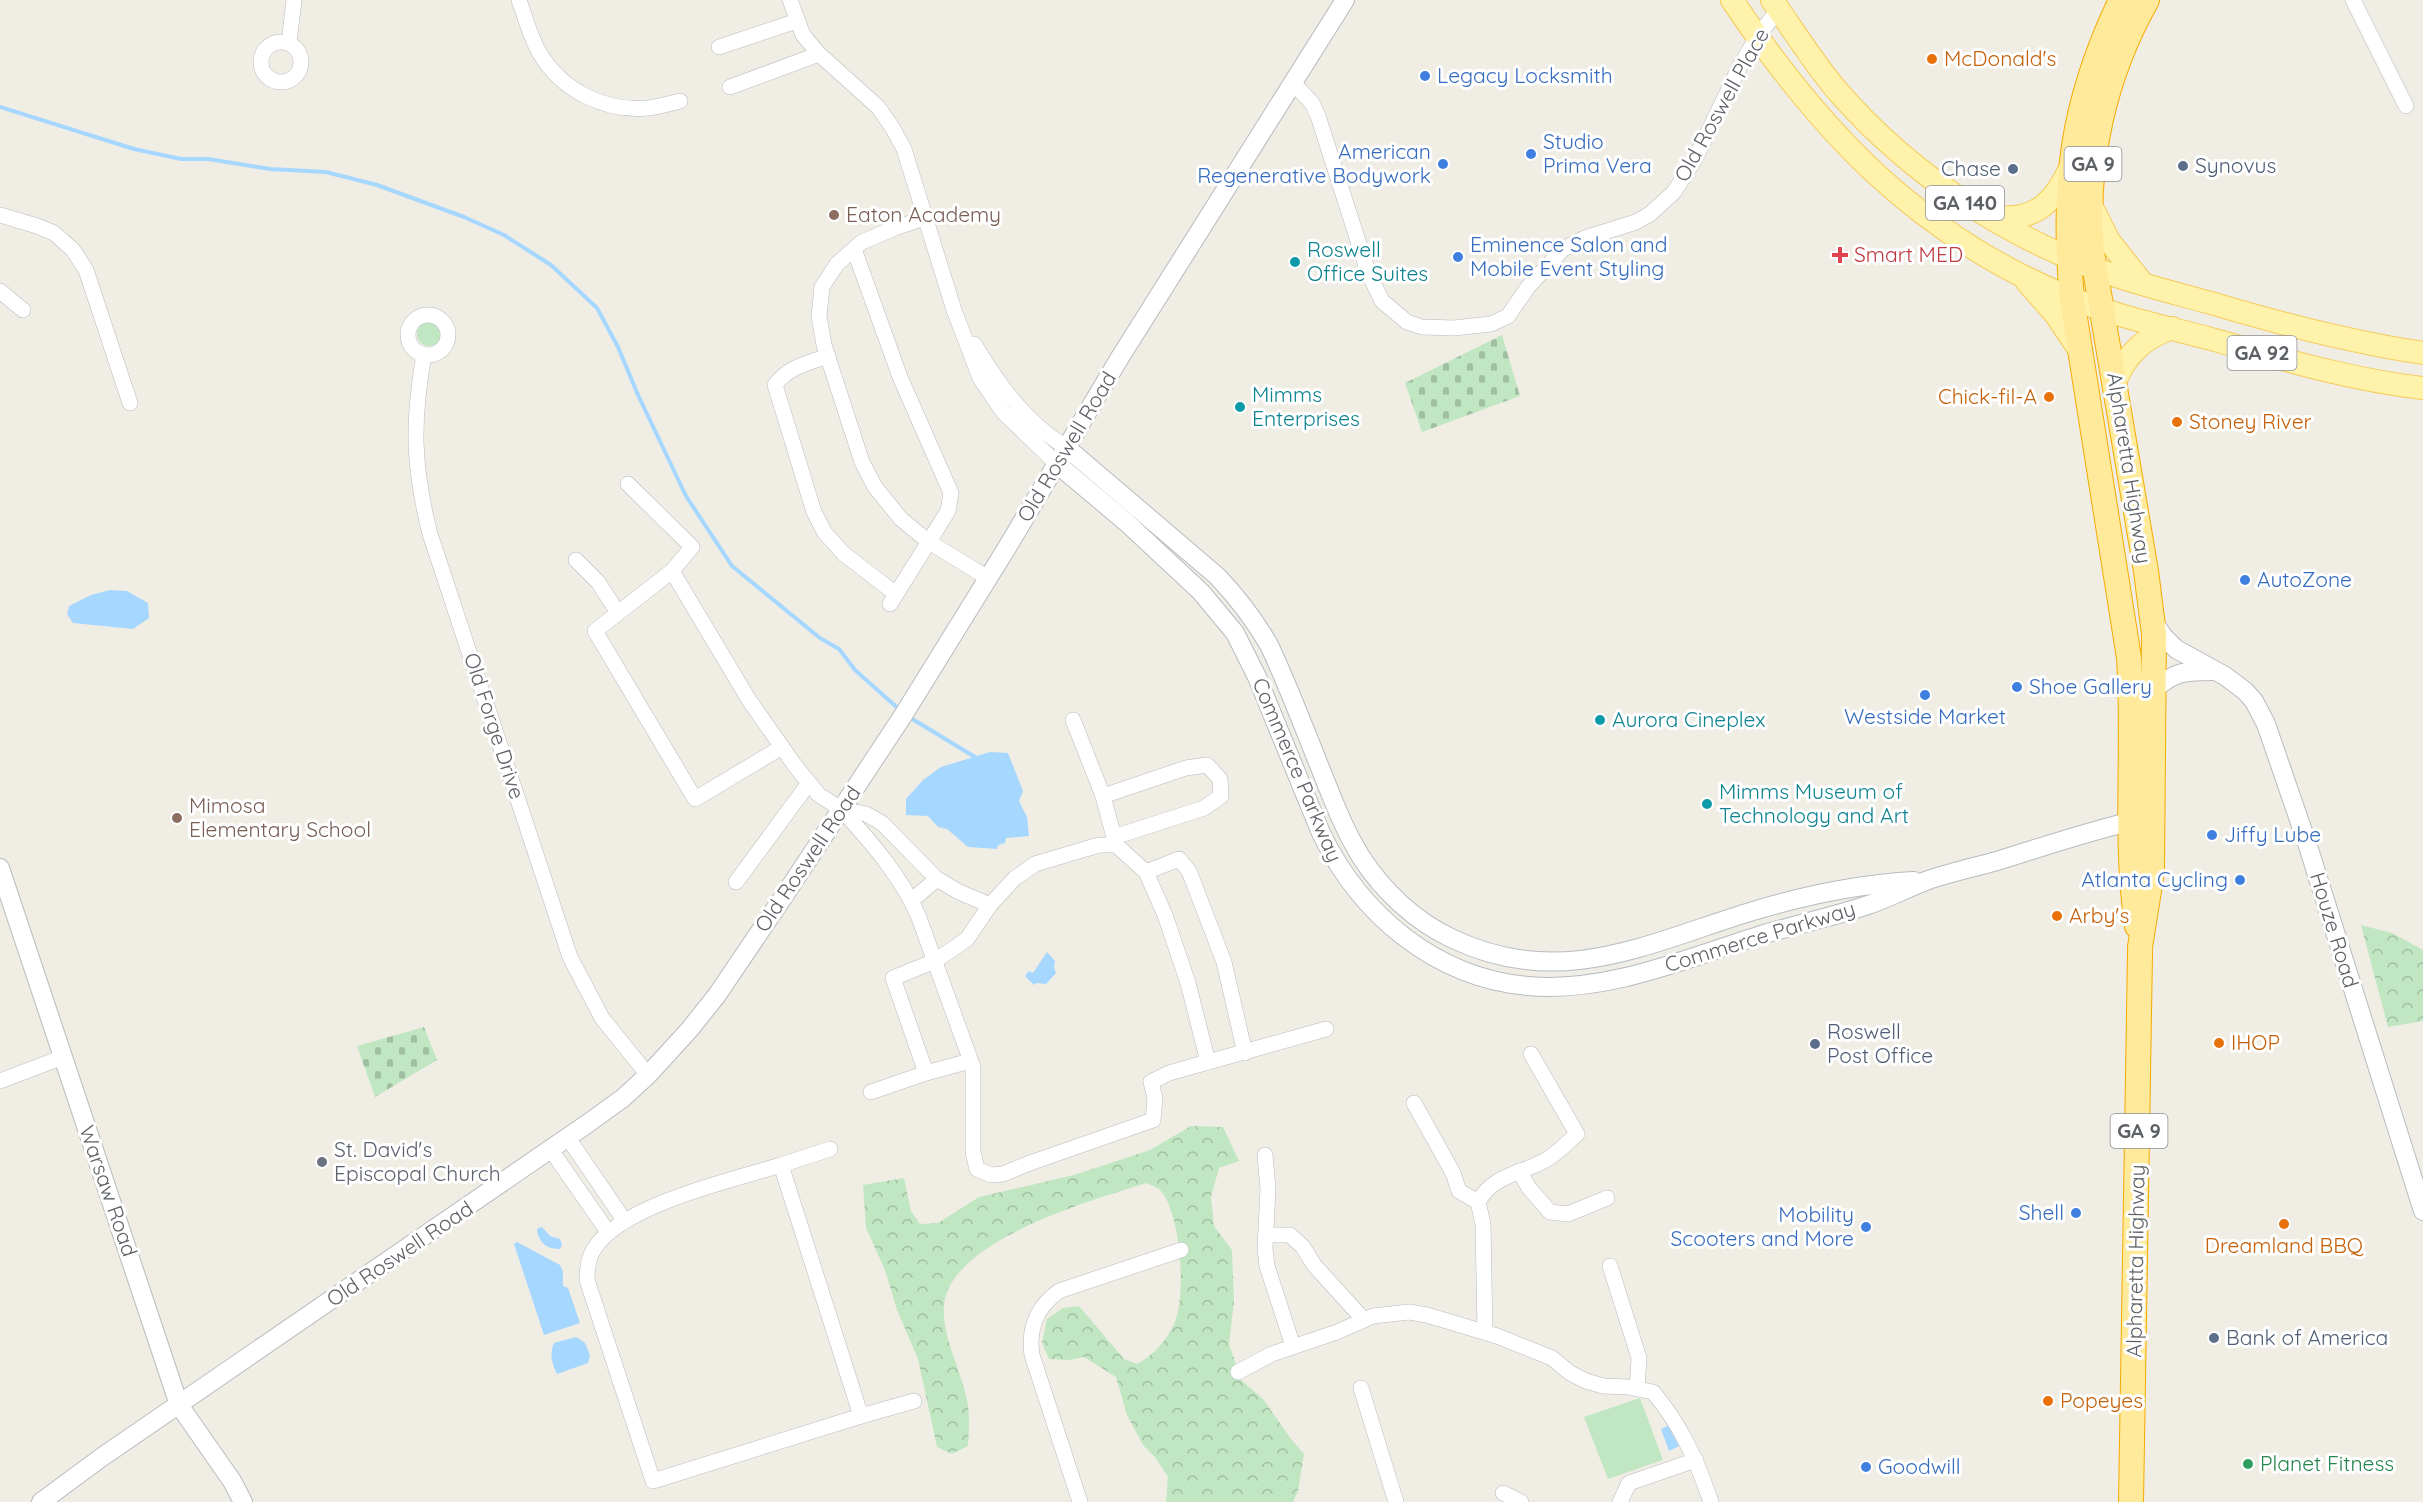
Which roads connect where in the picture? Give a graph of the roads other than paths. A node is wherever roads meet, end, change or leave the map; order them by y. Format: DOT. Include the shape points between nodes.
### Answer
graph roads {
  1 [pos="294,0"];
  2 [pos="519,0"];
  3 [pos="790,0"];
  4 [pos="1345,0"];
  5 [pos="1732,0"];
  6 [pos="2121,0"];
  7 [pos="2147,0"];
  8 [pos="2353,0"];
  9 [pos="1775,4"];
  10 [pos="797,21"];
  11 [pos="1757,36"];
  12 [pos="289,43"];
  13 [pos="719,47"];
  14 [pos="819,54"];
  15 [pos="1294,84"];
  16 [pos="730,87"];
  17 [pos="680,101"];
  18 [pos="2406,106"];
  19 [pos="2070,168"];
  20 [pos="2090,203"];
  21 [pos="0,215"];
  22 [pos="1984,215"];
  23 [pos="925,218"];
  24 [pos="854,249"];
  25 [pos="2068,258"];
  26 [pos="2095,269"];
  27 [pos="2020,274"];
  28 [pos="2143,284"];
  29 [pos="0,291"];
  30 [pos="2072,298"];
  31 [pos="2103,309"];
  32 [pos="23,310"];
  33 [pos="954,310"];
  34 [pos="2172,328"];
  35 [pos="2081,352"];
  36 [pos="2423,353"];
  37 [pos="424,354"];
  38 [pos="828,356"];
  39 [pos="2115,382"];
  40 [pos="2423,388"];
  41 [pos="130,403"];
  42 [pos="1067,448"];
  43 [pos="1057,464"];
  44 [pos="628,484"];
  45 [pos="929,542"];
  46 [pos="576,560"];
  47 [pos="672,571"];
  48 [pos="988,578"];
  49 [pos="618,613"];
  50 [pos="2153,621"];
  51 [pos="2213,671"];
  52 [pos="2154,690"];
  53 [pos="1073,720"];
  54 [pos="782,747"];
  55 [pos="809,783"];
  56 [pos="1103,796"];
  57 [pos="841,809"];
  58 [pos="2142,818"];
  59 [pos="1115,841"];
  60 [pos="0,868"];
  61 [pos="1146,872"];
  62 [pos="937,879"];
  63 [pos="1930,880"];
  64 [pos="736,882"];
  65 [pos="912,900"];
  66 [pos="990,905"];
  67 [pos="935,962"];
  68 [pos="1326,1029"];
  69 [pos="1245,1053"];
  70 [pos="1531,1054"];
  71 [pos="63,1057"];
  72 [pos="970,1061"];
  73 [pos="1208,1062"];
  74 [pos="926,1073"];
  75 [pos="648,1075"];
  76 [pos="0,1080"];
  77 [pos="871,1092"];
  78 [pos="1414,1102"];
  79 [pos="568,1138"];
  80 [pos="830,1149"];
  81 [pos="551,1150"];
  82 [pos="1265,1155"];
  83 [pos="781,1165"];
  84 [pos="1519,1171"];
  85 [pos="606,1194"];
  86 [pos="1607,1198"];
  87 [pos="1478,1202"];
  88 [pos="590,1206"];
  89 [pos="2423,1211"];
  90 [pos="624,1220"];
  91 [pos="608,1232"];
  92 [pos="1266,1235"];
  93 [pos="1181,1250"];
  94 [pos="1610,1266"];
  95 [pos="1364,1320"];
  96 [pos="1485,1332"];
  97 [pos="1293,1346"];
  98 [pos="1238,1372"];
  99 [pos="1361,1388"];
  100 [pos="1637,1388"];
  101 [pos="914,1401"];
  102 [pos="179,1405"];
  103 [pos="861,1416"];
  104 [pos="1696,1460"];
  105 [pos="1503,1493"];
  106 [pos="40,1502"];
  107 [pos="243,1502"];
  108 [pos="1080,1502"];
  109 [pos="1396,1502"];
  110 [pos="1521,1502"];
  111 [pos="1620,1502"];
  112 [pos="1711,1502"];
  113 [pos="2131,1502"];
  1 -- 12 [label="street"];
  2 -- 17 [label="street" via="538,50 550,68 591,100 619,107 649,108"];
  3 -- 10 [label="street"];
  4 -- 15 [label="street, Old Roswell Road"];
  5 -- 11 [label="main road, GA 140"];
  6 -- 19 [label="highway, Alpharetta Highway / GA 9" via="2087,84"];
  7 -- 20 [label="highway, Alpharetta Highway / GA 9" via="2108,90 2095,146"];
  8 -- 18 [label="street"];
  9 -- 11 [label="street, Old Roswell Place"];
  9 -- 22 [label="main road, GA 140" via="1822,71 1864,119 1937,183"];
  10 -- 13 [label="street"];
  10 -- 14 [label="street"];
  11 -- 15 [label="street, Old Roswell Place" via="1686,177 1663,204 1636,222 1563,249 1500,321 1454,328 1422,327 1407,322 1382,301 1368,272 1318,116"];
  11 -- 27 [label="main road, GA 140" via="1819,116 1891,189 1941,228"];
  14 -- 16 [label="street"];
  14 -- 23 [label="street" via="864,94 892,127 904,149"];
  15 -- 42 [label="street, Old Roswell Road"];
  19 -- 22 [label="main road" via="2054,196 2034,212 2013,218"];
  19 -- 25 [label="highway, Alpharetta Highway / GA 9"];
  20 -- 26 [label="highway, Alpharetta Highway / GA 9"];
  20 -- 28 [label="main road" via="2109,241"];
  21 -- 41 [label="street" via="54,233 73,250 86,270"];
  22 -- 25 [label="main road, GA 140"];
  23 -- 24 [label="street" via="862,242"];
  23 -- 33 [label="street"];
  24 -- 38 [label="street" via="837,264 822,287 819,316"];
  24 -- 45 [label="street" via="900,376 951,493 948,511"];
  25 -- 26 [label="main road, GA 140"];
  25 -- 30 [label="highway, Alpharetta Highway / GA 9"];
  26 -- 28 [label="main road, GA 92"];
  26 -- 31 [label="highway, Alpharetta Highway / GA 9"];
  27 -- 30 [label="main road, GA 92"];
  27 -- 35 [label="main road, GA 140" via="2056,315"];
  28 -- 36 [label="main road, GA 92" via="2304,329"];
  29 -- 32 [label="street"];
  30 -- 31 [label="main road, GA 92"];
  30 -- 35 [label="highway, Alpharetta Highway / GA 9"];
  31 -- 34 [label="main road, GA 92"];
  31 -- 39 [label="highway, Alpharetta Highway / GA 9"];
  33 -- 42 [label="street" via="1013,403 1041,431"];
  33 -- 43 [label="street" via="990,396 1017,428"];
  34 -- 39 [label="main road" via="2151,336 2137,348"];
  34 -- 40 [label="main road, GA 92" via="2332,372"];
  35 -- 58 [label="highway, Alpharetta Highway / GA 9" via="2129,658"];
  37 -- 75 [label="street, Old Forge Drive" via="415,452 430,534 570,957 602,1018"];
  38 -- 45 [label="street" via="862,462 875,487 901,519"];
  38 -- 45 [label="street" via="802,364 782,375 775,385 814,512 825,533 893,599"];
  39 -- 50 [label="highway, Alpharetta Highway / GA 9"];
  42 -- 43 [label="street, Old Roswell Road"];
  42 -- 63 [label="street, Commerce Parkway" via="1238,598 1269,645 1343,824 1362,859 1389,892 1444,935 1507,959 1571,962 1634,950 1754,911 1840,889"];
  43 -- 48 [label="street, Old Roswell Road"];
  43 -- 63 [label="street, Commerce Parkway" via="1135,530 1219,612 1248,656 1321,833 1342,873 1389,926 1455,967 1477,976 1526,986 1573,986 1617,979 1861,907"];
  44 -- 47 [label="street" via="692,547"];
  45 -- 48 [label="street"];
  46 -- 49 [label="street" via="598,582"];
  47 -- 49 [label="street"];
  47 -- 54 [label="street" via="749,700"];
  48 -- 57 [label="street, Old Roswell Road"];
  49 -- 54 [label="street" via="595,631 695,799"];
  50 -- 51 [label="street, Houze Road" via="2172,645"];
  50 -- 52 [label="highway, Alpharetta Highway / GA 9"];
  51 -- 52 [label="street" via="2174,674"];
  51 -- 89 [label="street, Houze Road" via="2245,690 2266,724"];
  52 -- 58 [label="highway, Alpharetta Highway / GA 9"];
  53 -- 56 [label="street"];
  54 -- 55 [label="street"];
  55 -- 57 [label="street" via="819,795"];
  55 -- 64 [label="street"];
  56 -- 59 [label="street"];
  56 -- 59 [label="street" via="1186,768 1208,765 1220,779 1221,796 1204,808"];
  57 -- 62 [label="street" via="866,814 882,823"];
  57 -- 65 [label="street" via="876,847"];
  57 -- 75 [label="street, Old Roswell Road" via="717,995"];
  58 -- 63 [label="street, Commerce Parkway"];
  58 -- 113 [label="highway, Alpharetta Highway / GA 9" via="2150,891 2140,950"];
  59 -- 61 [label="street"];
  59 -- 66 [label="street" via="1035,864 1015,878"];
  60 -- 71 [label="street, Warsaw Road"];
  61 -- 69 [label="street" via="1179,859 1189,871 1224,962"];
  61 -- 73 [label="street" via="1188,982"];
  62 -- 65 [label="street"];
  62 -- 66 [label="street"];
  65 -- 67 [label="street"];
  66 -- 67 [label="street" via="967,939"];
  67 -- 72 [label="street"];
  67 -- 74 [label="street" via="893,978"];
  68 -- 69 [label="street"];
  69 -- 73 [label="street"];
  70 -- 84 [label="street" via="1576,1134 1544,1161"];
  71 -- 76 [label="street"];
  71 -- 102 [label="street, Warsaw Road"];
  72 -- 73 [label="street" via="973,1152 977,1169 991,1175 1153,1120 1155,1098 1151,1082"];
  72 -- 74 [label="street"];
  74 -- 77 [label="street"];
  75 -- 79 [label="street, Old Roswell Road"];
  78 -- 87 [label="street" via="1459,1191"];
  79 -- 81 [label="street, Old Roswell Road"];
  79 -- 85 [label="street"];
  80 -- 83 [label="street"];
  81 -- 88 [label="street"];
  81 -- 102 [label="street, Old Roswell Road"];
  82 -- 92 [label="street"];
  83 -- 90 [label="street" via="655,1205"];
  83 -- 103 [label="street"];
  84 -- 86 [label="street" via="1550,1212 1568,1214"];
  84 -- 87 [label="street" via="1504,1176"];
  85 -- 88 [label="street"];
  85 -- 90 [label="street"];
  87 -- 96 [label="street" via="1483,1224"];
  88 -- 91 [label="street"];
  90 -- 91 [label="street"];
  91 -- 103 [label="street" via="594,1249 587,1280 653,1481"];
  92 -- 95 [label="street" via="1290,1235"];
  92 -- 97 [label="street" via="1271,1284"];
  93 -- 108 [label="street" via="1059,1291 1035,1318 1030,1342 1032,1355"];
  94 -- 100 [label="street" via="1639,1358"];
  95 -- 96 [label="street" via="1409,1312"];
  95 -- 97 [label="street"];
  96 -- 100 [label="street" via="1551,1358 1586,1381"];
  97 -- 98 [label="street"];
  99 -- 109 [label="street"];
  100 -- 104 [label="street" via="1653,1392 1664,1405"];
  101 -- 103 [label="street"];
  102 -- 106 [label="street, Old Roswell Road"];
  102 -- 107 [label="street, Warsaw Road"];
  104 -- 111 [label="street" via="1629,1483"];
  104 -- 112 [label="street"];
  105 -- 110 [label="street"];
}
